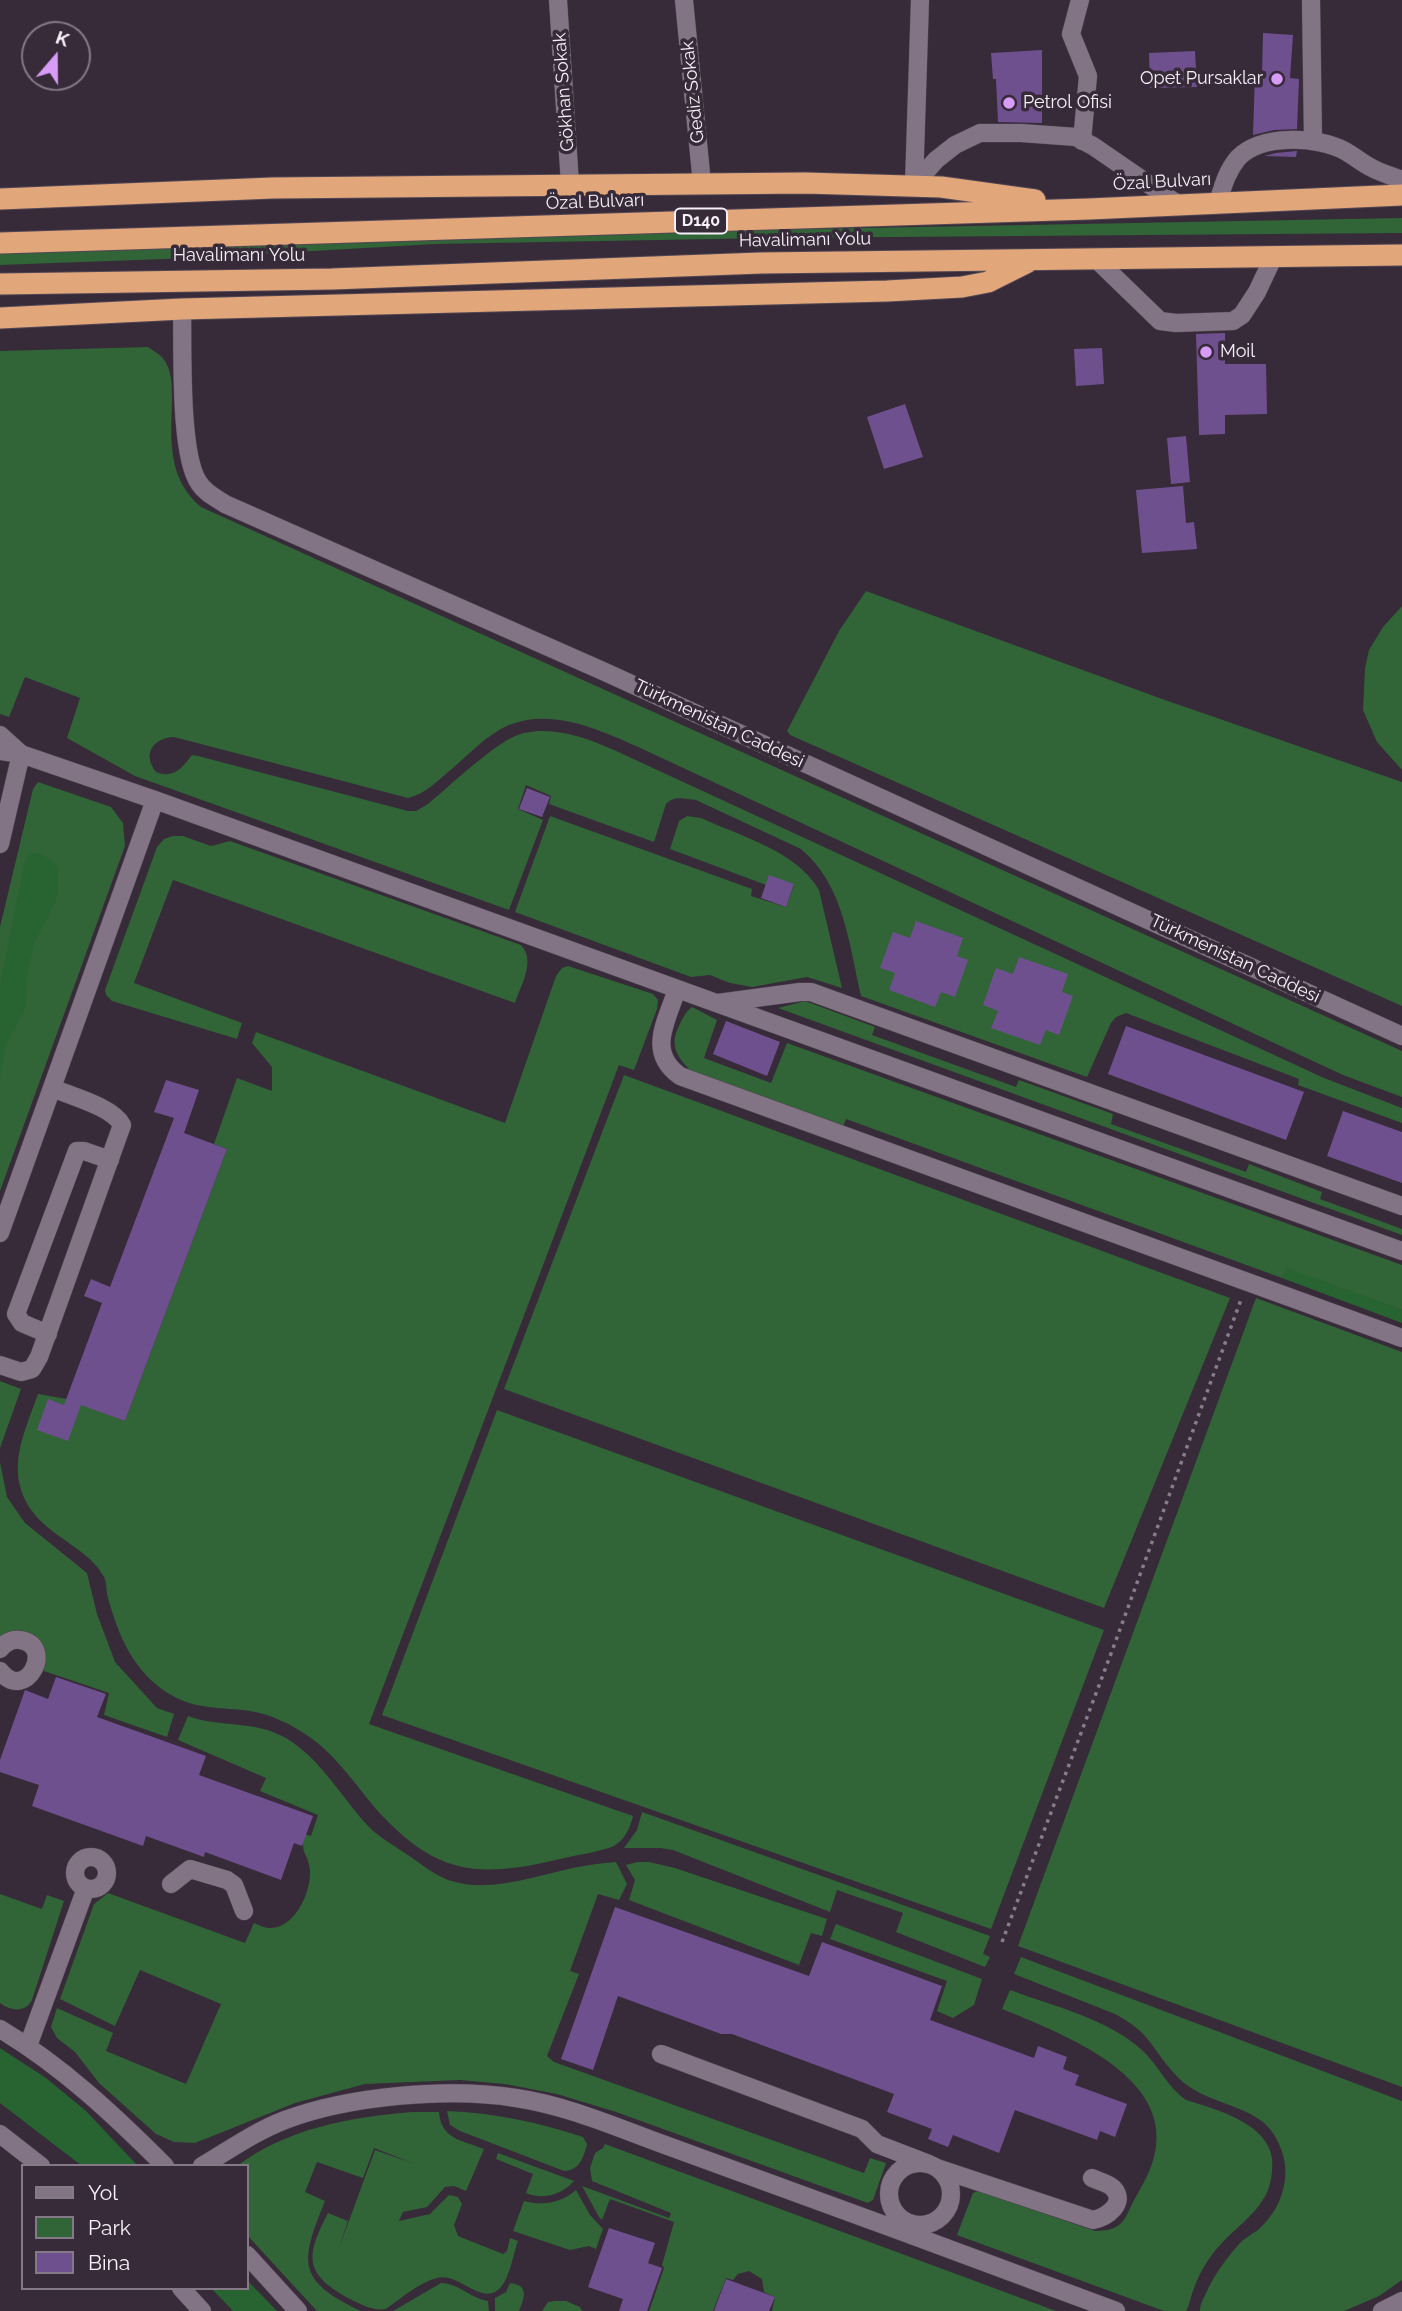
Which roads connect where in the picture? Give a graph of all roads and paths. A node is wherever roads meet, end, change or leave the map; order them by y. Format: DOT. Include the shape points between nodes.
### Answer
graph roads {
  1 [pos="558,0"];
  2 [pos="684,0"];
  3 [pos="920,0"];
  4 [pos="1080,0"];
  5 [pos="1311,0"];
  6 [pos="1313,139"];
  7 [pos="1082,141"];
  8 [pos="1402,180"];
  9 [pos="570,184"];
  10 [pos="702,184"];
  11 [pos="914,185"];
  12 [pos="1402,195"];
  13 [pos="0,199"];
  14 [pos="1218,202"];
  15 [pos="1176,203"];
  16 [pos="1089,208"];
  17 [pos="0,243"];
  18 [pos="1402,255"];
  19 [pos="1274,256"];
  20 [pos="1096,259"];
  21 [pos="1031,260"];
  22 [pos="0,284"];
  23 [pos="182,309"];
  24 [pos="0,318"];
  25 [pos="0,735"];
  26 [pos="0,751"];
  27 [pos="22,754"];
  28 [pos="155,800"];
  29 [pos="0,844"];
  30 [pos="677,989"];
  31 [pos="715,1003"];
  32 [pos="1402,1036"];
  33 [pos="52,1088"];
  34 [pos="110,1160"];
  35 [pos="1402,1206"];
  36 [pos="0,1233"];
  37 [pos="1402,1251"];
  38 [pos="1248,1282"];
  39 [pos="48,1334"];
  40 [pos="1402,1338"];
  41 [pos="0,1364"];
  42 [pos="0,1649"];
  43 [pos="0,1671"];
  44 [pos="171,1884"];
  45 [pos="86,1888"];
  46 [pos="244,1911"];
  47 [pos="1002,1942"];
  48 [pos="0,2029"];
  49 [pos="28,2046"];
  50 [pos="661,2054"];
  51 [pos="0,2134"];
  52 [pos="38,2164"];
  53 [pos="163,2164"];
  54 [pos="205,2164"];
  55 [pos="933,2166"];
  56 [pos="1092,2178"];
  57 [pos="908,2228"];
  58 [pos="248,2256"];
  59 [pos="183,2290"];
  60 [pos="1402,2301"];
  61 [pos="202,2311"];
  62 [pos="298,2311"];
  63 [pos="1116,2311"];
  64 [pos="1382,2311"];
  1 -- 9 [label="street, Gökhan Sokak"];
  2 -- 10 [label="street, Gediz Sokak"];
  3 -- 11 [label="street"];
  4 -- 7 [label="street" via="1071,34 1088,76"];
  5 -- 6 [label="street"];
  6 -- 8 [label="street"];
  6 -- 14 [label="street" via="1260,144 1240,156 1228,172"];
  7 -- 11 [label="street" via="1076,137 980,133 955,145"];
  7 -- 15 [label="street"];
  9 -- 10 [label="highway"];
  9 -- 13 [label="highway" via="273,188"];
  10 -- 11 [label="highway"];
  11 -- 16 [label="highway"];
  12 -- 14 [label="highway, Özal Bulvarı / D140"];
  14 -- 15 [label="highway, Özal Bulvarı / D140"];
  15 -- 16 [label="highway, Özal Bulvarı / D140"];
  16 -- 17 [label="highway, Özal Bulvarı / D140"];
  18 -- 19 [label="highway, Havalimanı Yolu"];
  19 -- 20 [label="highway, Havalimanı Yolu"];
  19 -- 20 [label="street" via="1242,315 1233,321 1176,323 1160,321"];
  20 -- 21 [label="highway, Havalimanı Yolu"];
  21 -- 22 [label="highway, Havalimanı Yolu"];
  21 -- 23 [label="highway" via="988,282 912,290"];
  23 -- 24 [label="highway"];
  23 -- 32 [label="street, Türkmenistan Caddesi" via="190,460 202,488 225,503"];
  25 -- 27 [label="street"];
  26 -- 27 [label="street"];
  27 -- 28 [label="street"];
  27 -- 29 [label="street"];
  28 -- 30 [label="street"];
  28 -- 33 [label="street"];
  30 -- 31 [label="street"];
  30 -- 38 [label="street" via="659,1048 680,1076"];
  31 -- 35 [label="street" via="811,992"];
  31 -- 37 [label="street"];
  33 -- 34 [label="street" via="119,1118 122,1125"];
  33 -- 36 [label="street"];
  34 -- 39 [label="street"];
  34 -- 39 [label="street" via="77,1151 16,1314 22,1323"];
  38 -- 40 [label="street"];
  38 -- 47 [label="path"];
  39 -- 41 [label="street" via="32,1369 21,1372"];
  42 -- 43 [label="street" via="10,1641 24,1641 37,1661 32,1673 21,1680 9,1679"];
  44 -- 46 [label="street" via="190,1868 227,1880 234,1885"];
  45 -- 49 [label="street"];
  48 -- 49 [label="street"];
  49 -- 53 [label="street" via="117,2118"];
  50 -- 55 [label="street" via="862,2129 877,2144"];
  51 -- 52 [label="street"];
  54 -- 57 [label="street" via="285,2120 324,2108 418,2095 515,2097 575,2113"];
  55 -- 56 [label="street" via="1093,2220 1109,2215 1117,2197 1113,2189"];
  55 -- 57 [label="street" via="949,2181 949,2207 928,2224"];
  55 -- 57 [label="street" via="920,2163 902,2169 891,2184 890,2203"];
  57 -- 63 [label="street"];
  58 -- 62 [label="street"];
  59 -- 61 [label="street"];
  60 -- 64 [label="street"];
}
